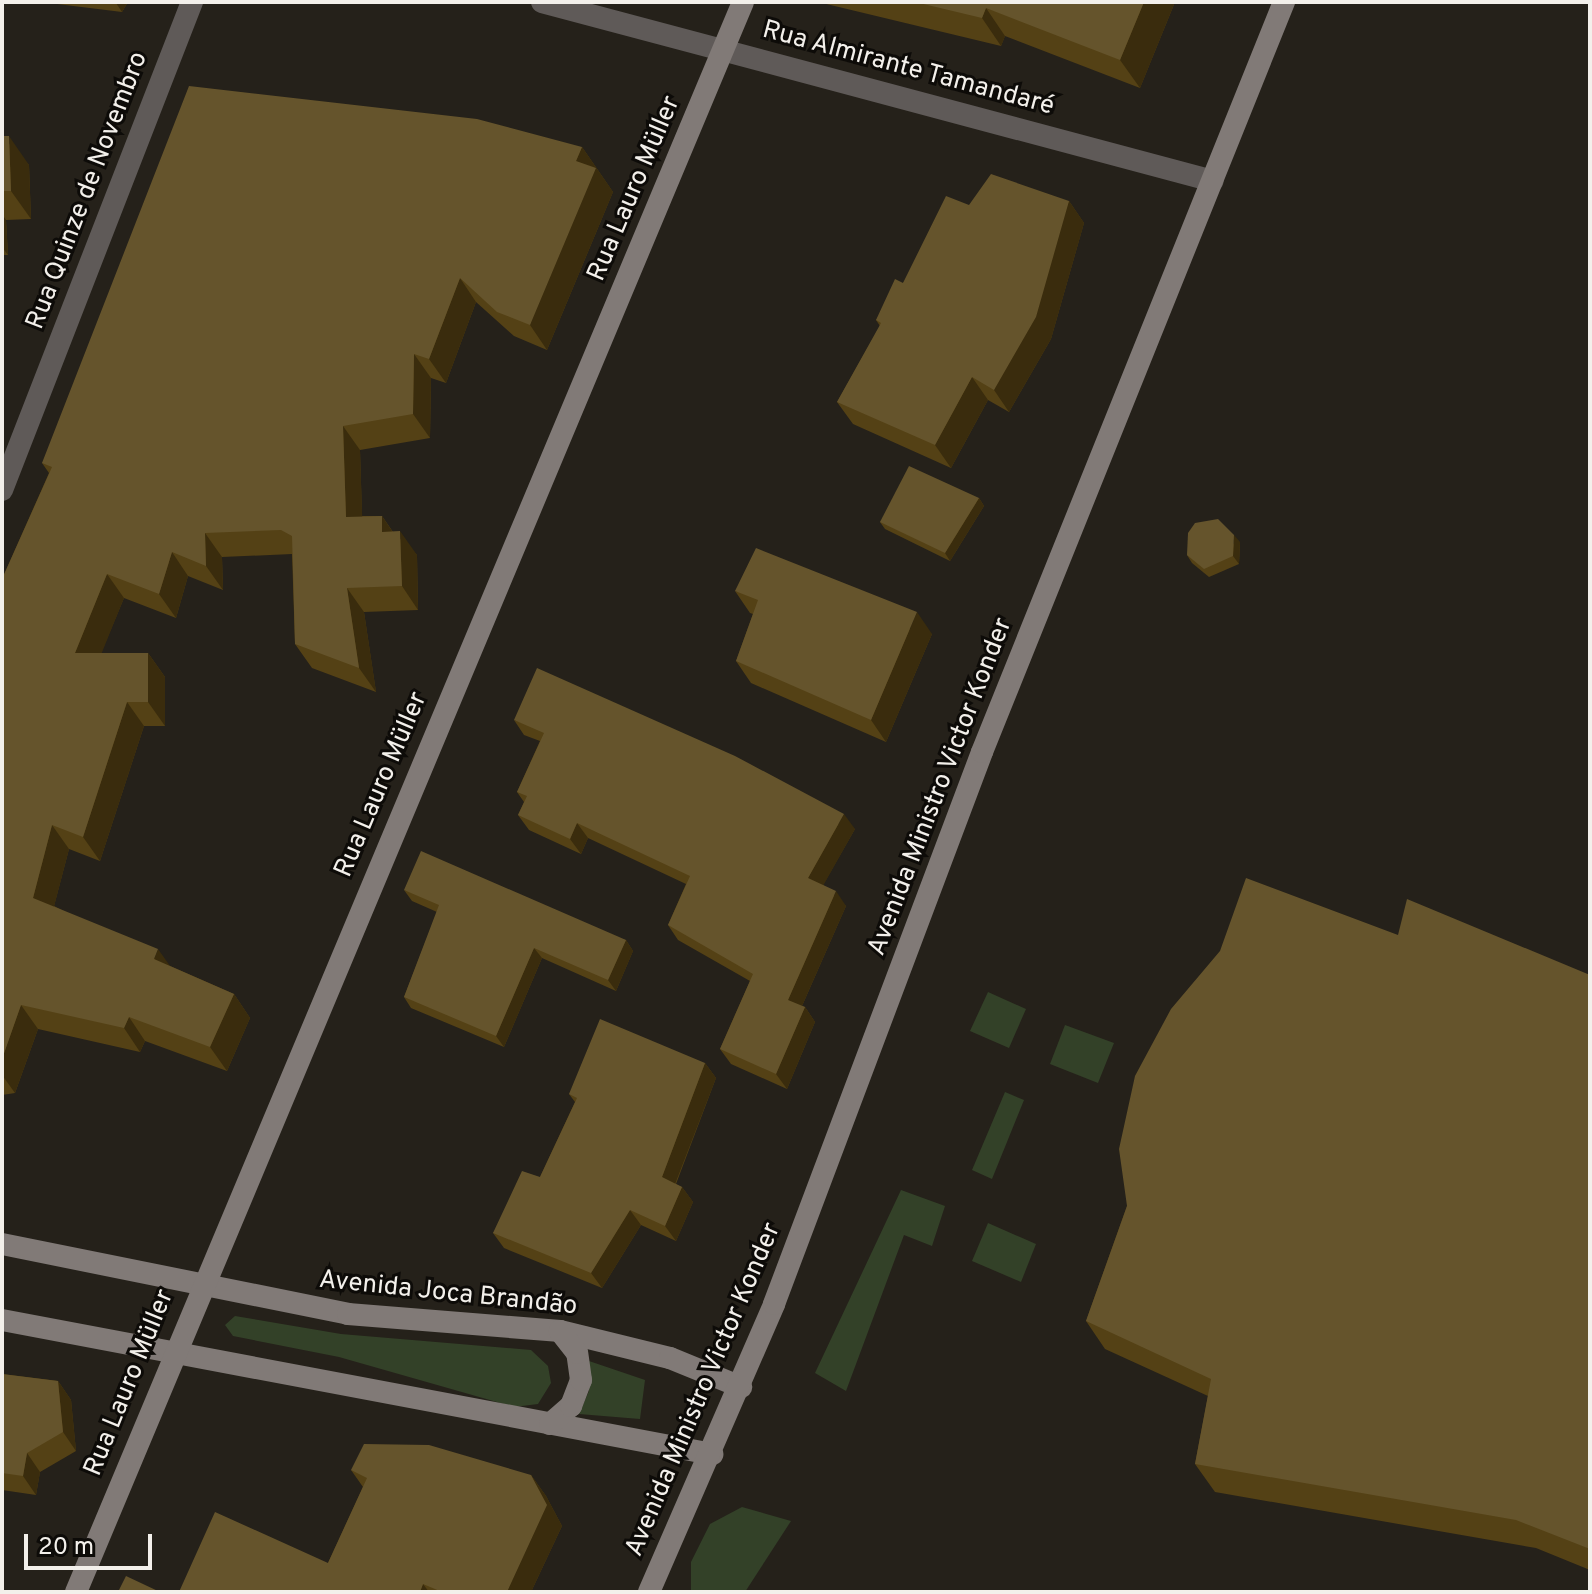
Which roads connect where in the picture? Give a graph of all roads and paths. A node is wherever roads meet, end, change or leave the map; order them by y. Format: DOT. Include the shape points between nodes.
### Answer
graph roads {
  1 [pos="192,2"];
  2 [pos="542,2"];
  3 [pos="743,2"];
  4 [pos="1284,2"];
  5 [pos="724,48"];
  6 [pos="1213,181"];
  7 [pos="2,490"];
  8 [pos="2,1244"];
  9 [pos="200,1284"];
  10 [pos="2,1320"];
  11 [pos="560,1331"];
  12 [pos="172,1351"];
  13 [pos="741,1387"];
  14 [pos="550,1424"];
  15 [pos="712,1454"];
  16 [pos="76,1592"];
  17 [pos="649,1592"];
  1 -- 7 [label="street, Rua Quinze de Novembro"];
  2 -- 5 [label="street, Rua Almirante Tamandaré"];
  3 -- 5 [label="main road, Rua Lauro Müller"];
  4 -- 6 [label="main road, Avenida Ministro Victor Konder"];
  5 -- 6 [label="street, Rua Almirante Tamandaré"];
  5 -- 9 [label="main road, Rua Lauro Müller"];
  6 -- 13 [label="main road, Avenida Ministro Victor Konder" via="982,752"];
  8 -- 9 [label="main road, Avenida Joca Brandão"];
  9 -- 11 [label="main road, Avenida Joca Brandão" via="348,1314"];
  9 -- 12 [label="main road, Rua Lauro Müller"];
  10 -- 12 [label="main road"];
  11 -- 13 [label="main road, Avenida Joca Brandão" via="670,1358"];
  11 -- 14 [label="main road" via="577,1353 581,1380 571,1406"];
  12 -- 14 [label="main road"];
  12 -- 16 [label="main road, Rua Lauro Müller"];
  13 -- 15 [label="main road, Avenida Ministro Victor Konder"];
  14 -- 15 [label="main road"];
  15 -- 17 [label="main road, Avenida Ministro Victor Konder"];
}
